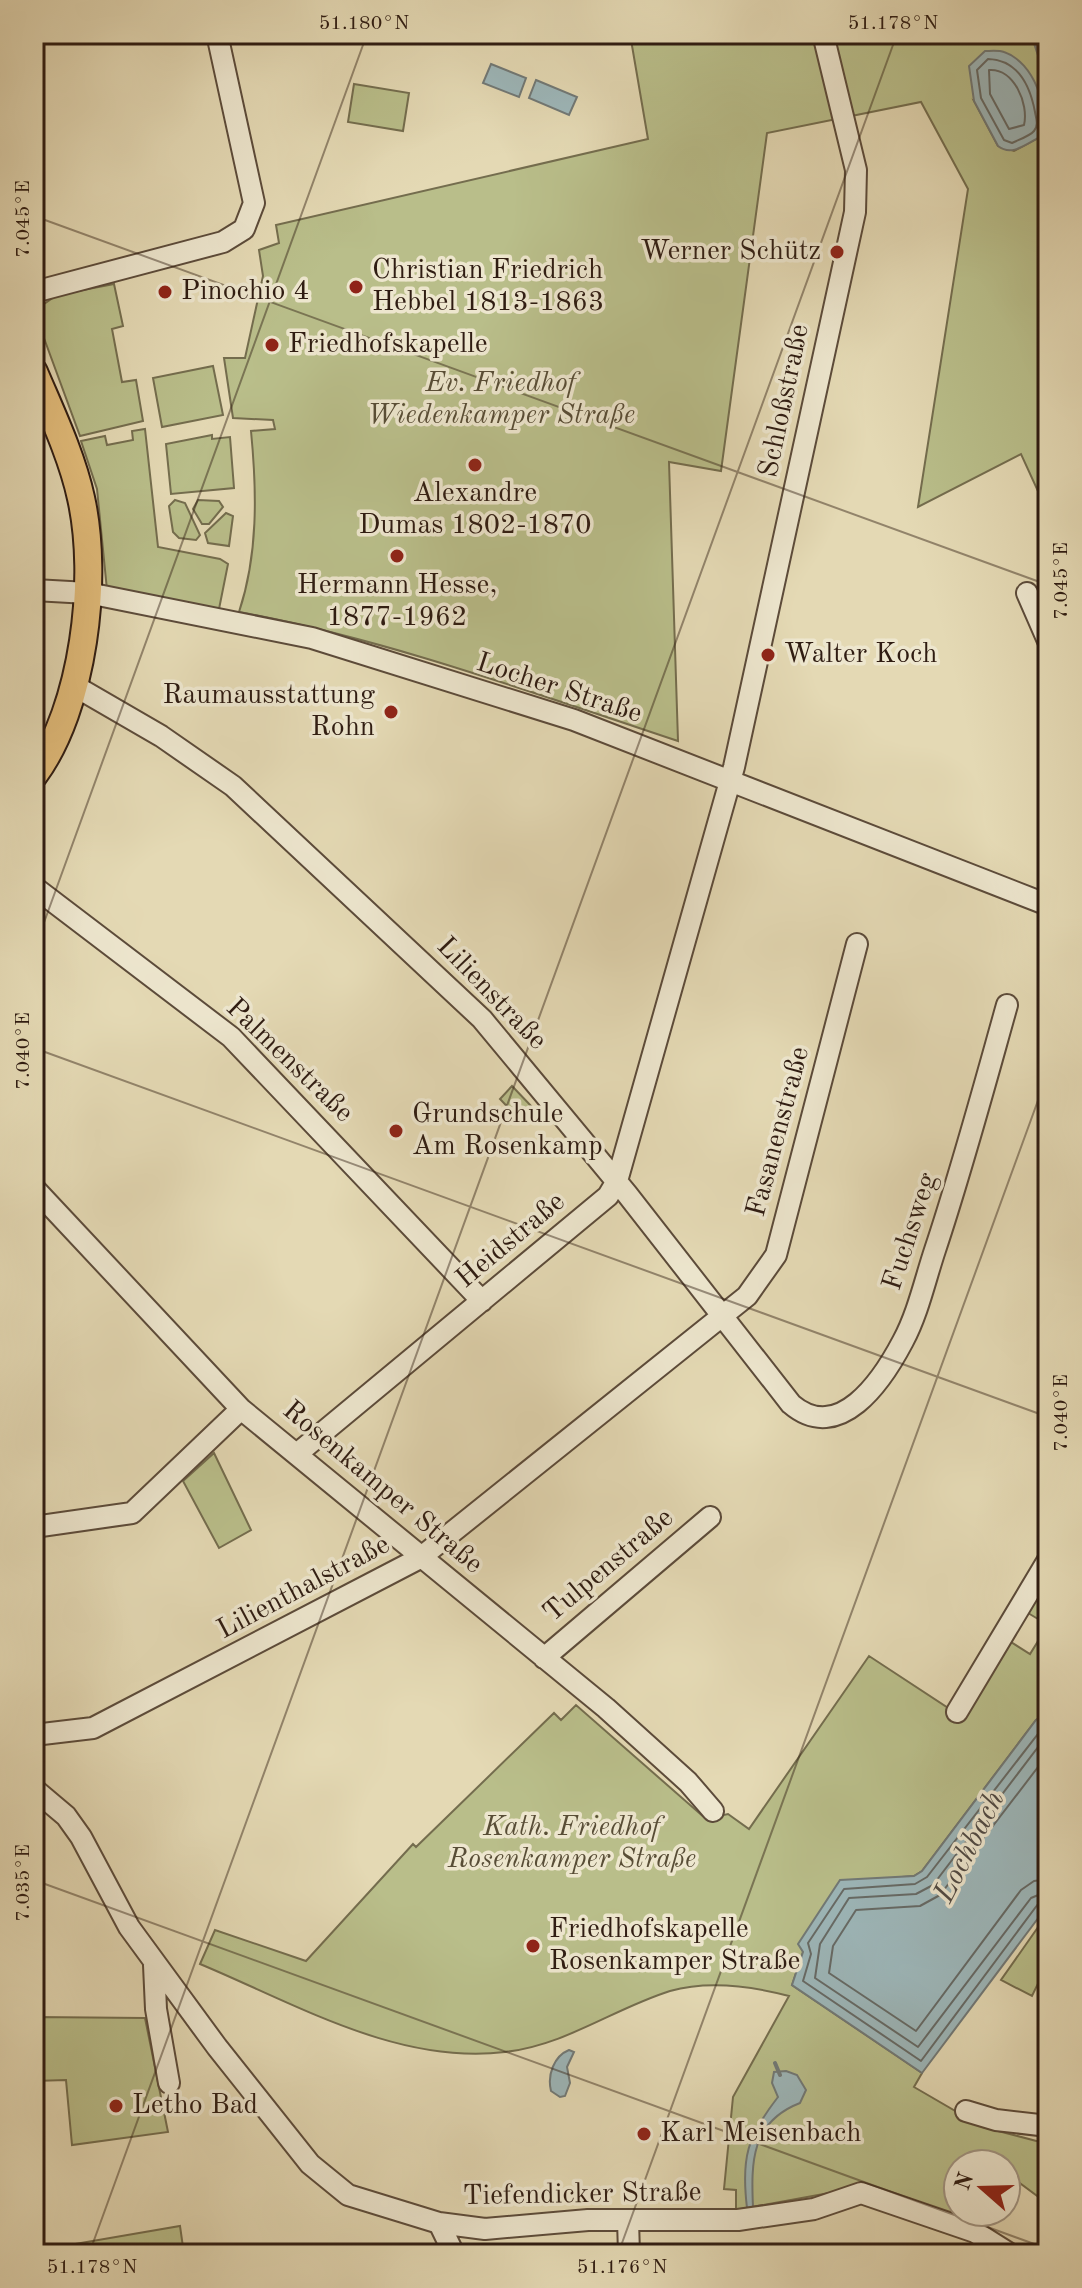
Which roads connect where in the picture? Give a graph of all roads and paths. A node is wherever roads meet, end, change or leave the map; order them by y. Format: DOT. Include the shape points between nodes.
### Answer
graph roads {
  1 [pos="217,34"];
  2 [pos="823,34"];
  3 [pos="34,292"];
  4 [pos="34,372"];
  5 [pos="34,590"];
  6 [pos="88,593"];
  7 [pos="1027,593"];
  8 [pos="1048,641"];
  9 [pos="73,685"];
  10 [pos="34,775"];
  11 [pos="729,779"];
  12 [pos="34,887"];
  13 [pos="1048,905"];
  14 [pos="857,944"];
  15 [pos="1007,1005"];
  16 [pos="617,1181"];
  17 [pos="34,1188"];
  18 [pos="482,1301"];
  19 [pos="724,1318"];
  20 [pos="241,1409"];
  21 [pos="801,1413"];
  22 [pos="298,1453"];
  23 [pos="710,1517"];
  24 [pos="34,1527"];
  25 [pos="420,1558"];
  26 [pos="1048,1560"];
  27 [pos="544,1658"];
  28 [pos="957,1712"];
  29 [pos="34,1735"];
  30 [pos="34,1789"];
  31 [pos="713,1811"];
  32 [pos="154,1965"];
  33 [pos="169,2083"];
  34 [pos="966,2111"];
  35 [pos="1048,2126"];
  36 [pos="628,2220"];
  37 [pos="439,2223"];
  38 [pos="454,2254"];
  39 [pos="629,2254"];
  40 [pos="1010,2254"];
  1 -- 3 [label="street" via="254,203 244,229 223,242"];
  2 -- 11 [label="street, Schloßstraße" via="856,170 855,212"];
  4 -- 6 [label="main road" via="81,498"];
  5 -- 6 [label="street, Locher Straße"];
  6 -- 9 [label="main road"];
  6 -- 11 [label="street, Locher Straße" via="312,638 574,720"];
  7 -- 8 [label="street"];
  9 -- 10 [label="main road" via="53,744"];
  9 -- 16 [label="street, Lilienstraße" via="161,736 265,813 482,1019"];
  11 -- 13 [label="street, Locher Straße"];
  11 -- 16 [label="street, Heidstraße"];
  12 -- 18 [label="street, Palmenstraße" via="231,1037"];
  14 -- 19 [label="street, Fasanenstraße" via="776,1255 764,1277"];
  15 -- 21 [label="street, Fuchsweg" via="949,1208 903,1341 885,1370 843,1415 825,1419"];
  16 -- 18 [label="street, Heidstraße" via="608,1196"];
  16 -- 19 [label="street, Lilienstraße"];
  17 -- 20 [label="street, Rosenkamper Straße"];
  18 -- 22 [label="street, Heidstraße"];
  19 -- 21 [label="street, Lilienstraße"];
  19 -- 25 [label="street, Lilienthalstraße"];
  20 -- 22 [label="street, Rosenkamper Straße"];
  20 -- 24 [label="street" via="132,1513"];
  22 -- 25 [label="street, Rosenkamper Straße"];
  23 -- 27 [label="street, Tulpenstraße"];
  25 -- 27 [label="street, Rosenkamper Straße"];
  25 -- 29 [label="street, Lilienthalstraße" via="93,1728"];
  26 -- 28 [label="street"];
  27 -- 31 [label="street, Rosenkamper Straße" via="688,1782"];
  30 -- 32 [label="street, Tiefendicker Straße" via="81,1837"];
  32 -- 33 [label="street, Tiefendicker Straße"];
  32 -- 37 [label="street, Tiefendicker Straße" via="310,2164 348,2195"];
  34 -- 35 [label="street"];
  36 -- 37 [label="street, Tiefendicker Straße" via="485,2229"];
  36 -- 39 [label="street"];
  36 -- 40 [label="street, Tiefendicker Straße" via="738,2220 814,2209 861,2193 975,2232"];
  37 -- 38 [label="street"];
}
